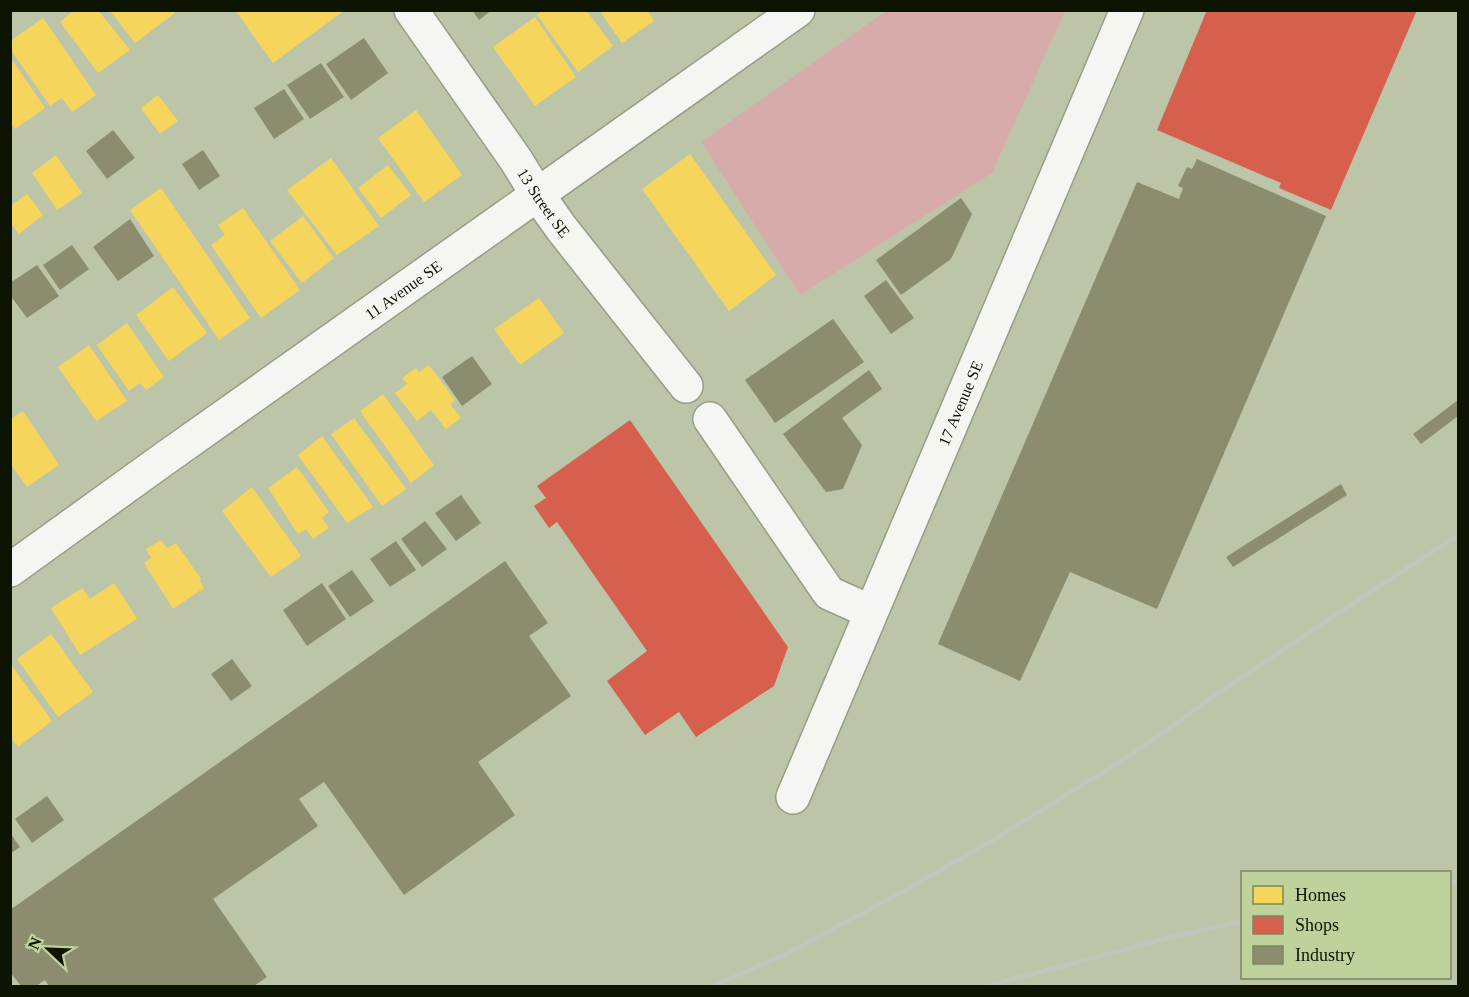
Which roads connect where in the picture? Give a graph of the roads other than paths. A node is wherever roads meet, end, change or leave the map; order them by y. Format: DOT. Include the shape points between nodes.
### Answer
graph roads {
  1 [pos="411,10"];
  2 [pos="798,10"];
  3 [pos="1127,10"];
  4 [pos="537,194"];
  5 [pos="686,386"];
  6 [pos="710,419"];
  7 [pos="10,570"];
  8 [pos="871,612"];
  9 [pos="793,797"];
  1 -- 4 [label="street, 13 Street SE"];
  2 -- 4 [label="street, 11 Avenue SE"];
  3 -- 8 [label="street, 17 Avenue SE"];
  4 -- 5 [label="street, 13 Street SE"];
  4 -- 7 [label="street, 11 Avenue SE"];
  6 -- 8 [label="street" via="829,593"];
  8 -- 9 [label="street, 17 Avenue SE"];
}
